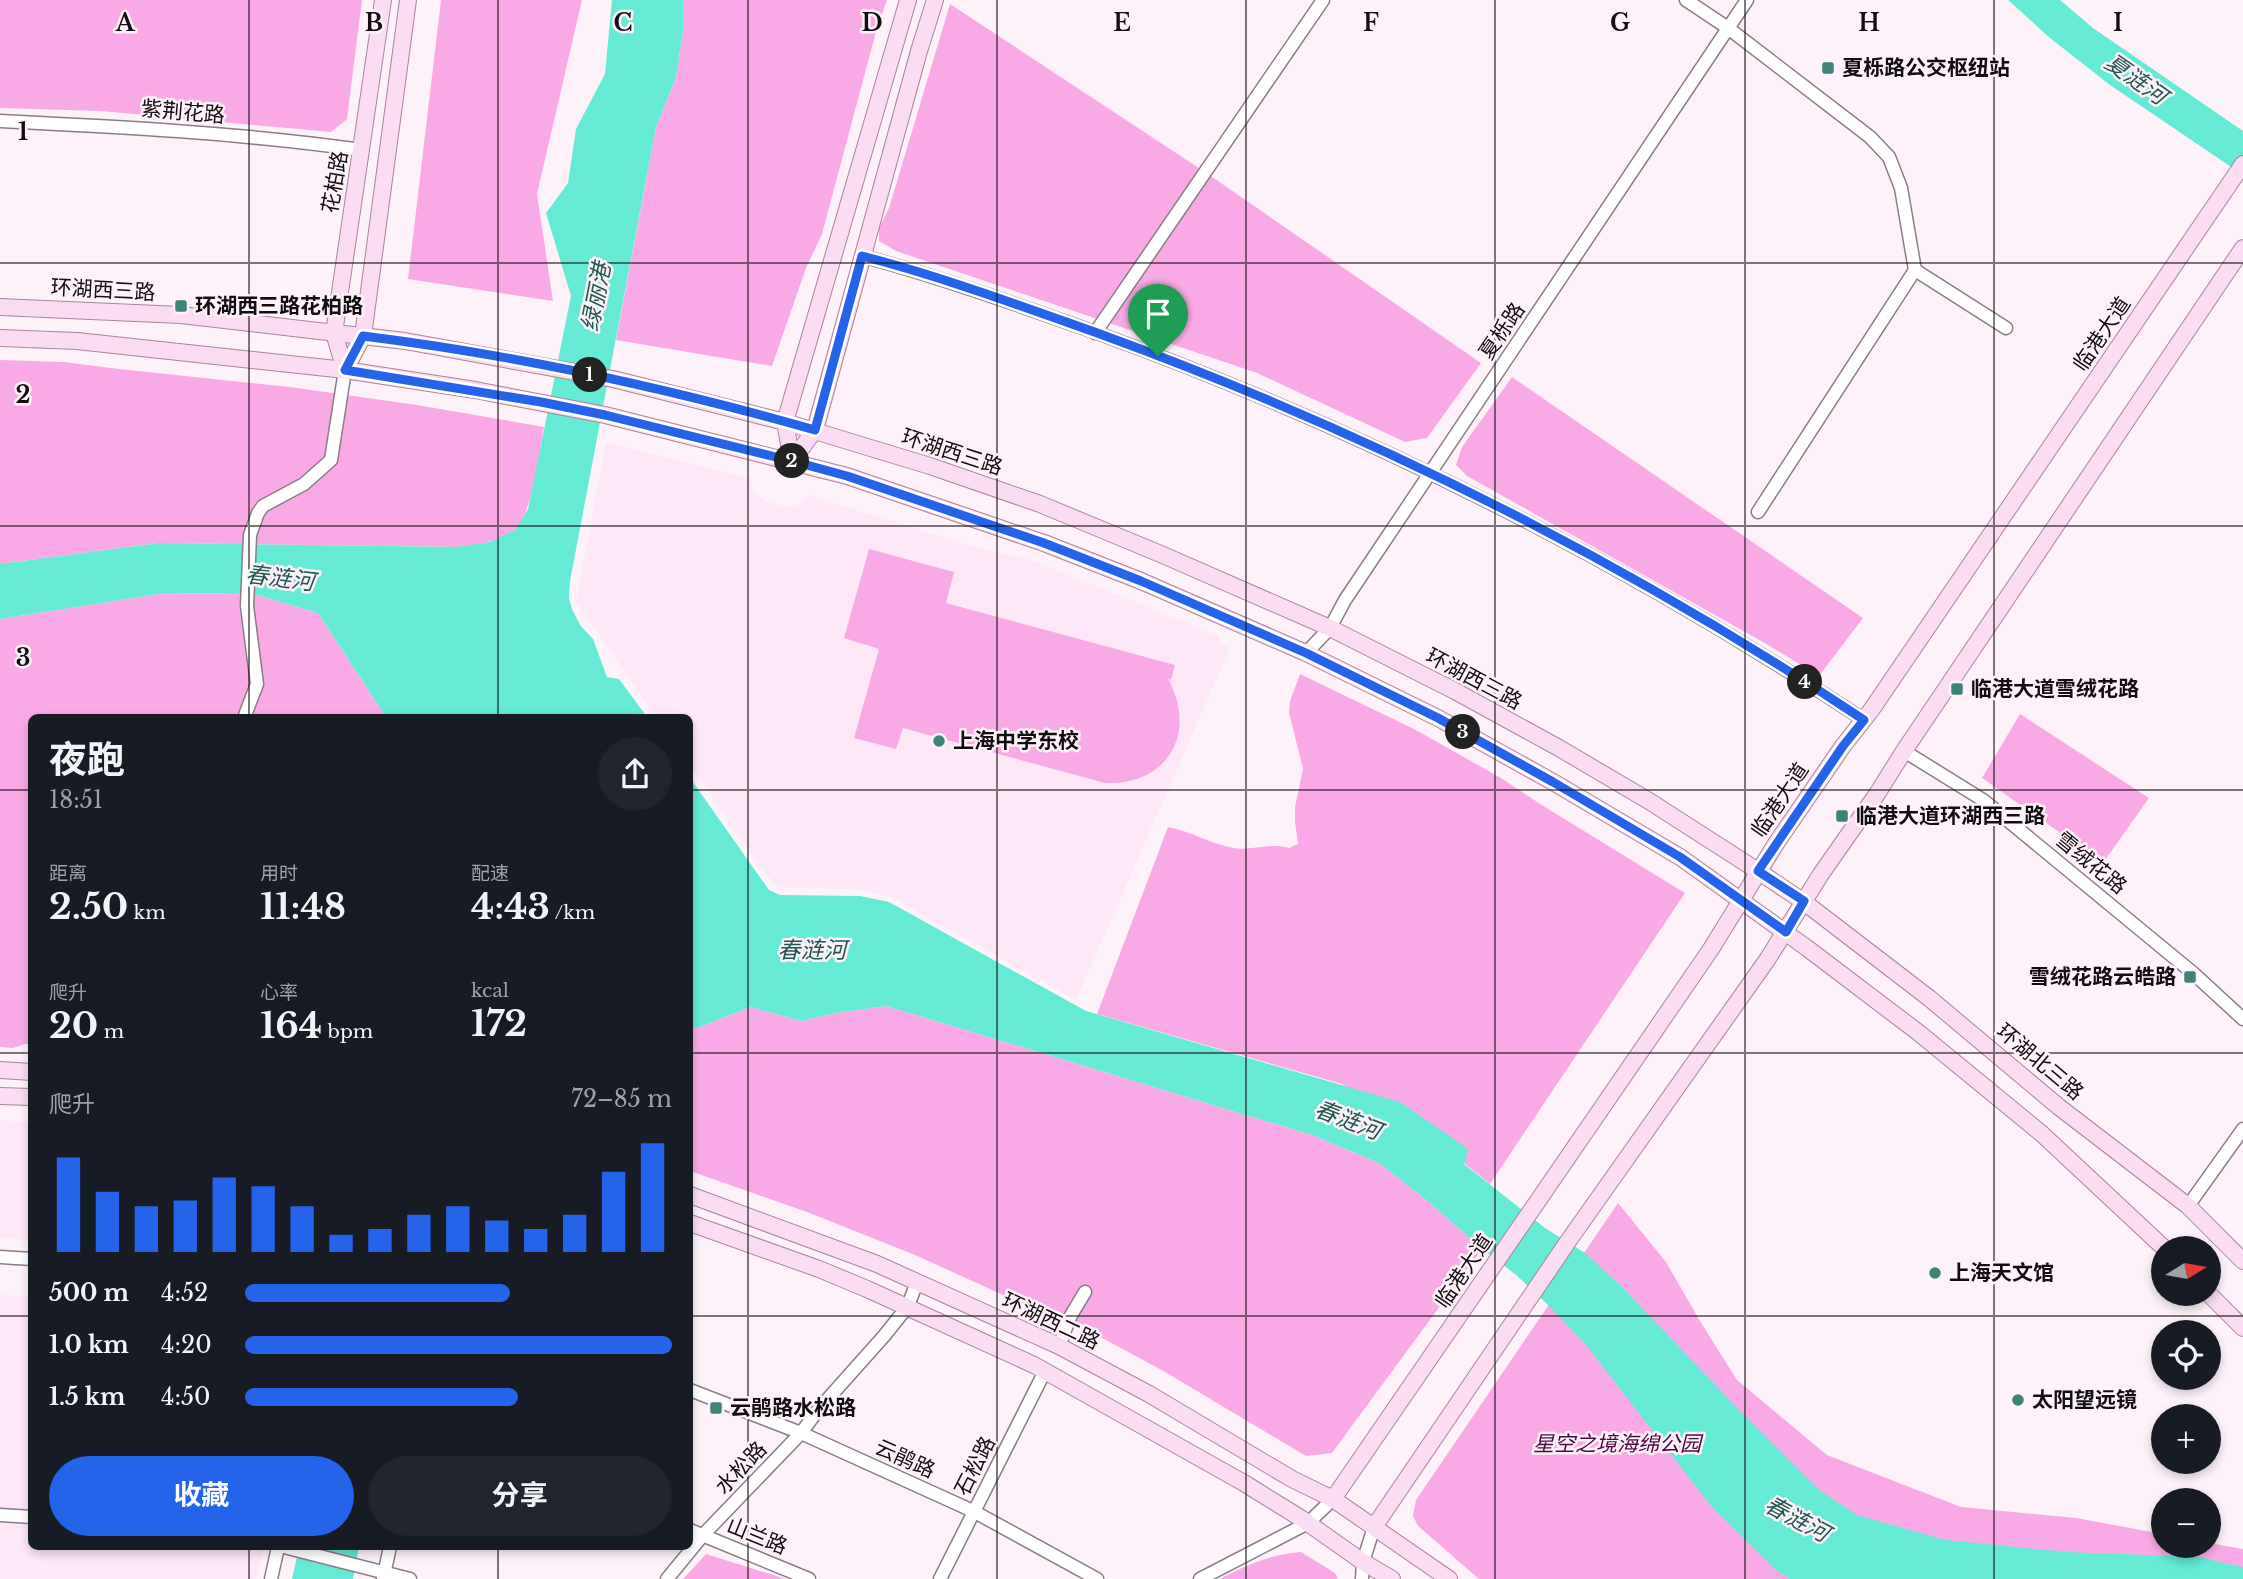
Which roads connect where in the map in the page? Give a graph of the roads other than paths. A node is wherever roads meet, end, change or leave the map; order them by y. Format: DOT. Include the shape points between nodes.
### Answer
graph roads {
  1 [pos="383,0"];
  2 [pos="408,0"];
  3 [pos="908,0"];
  4 [pos="935,0"];
  5 [pos="1322,0"];
  6 [pos="1686,0"];
  7 [pos="1747,0"];
  8 [pos="1728,28"];
  9 [pos="0,121"];
  10 [pos="362,150"];
  11 [pos="2239,169"];
  12 [pos="2243,248"];
  13 [pos="862,256"];
  14 [pos="1915,270"];
  15 [pos="0,307"];
  16 [pos="2006,327"];
  17 [pos="334,333"];
  18 [pos="1095,333"];
  19 [pos="363,336"];
  20 [pos="0,338"];
  21 [pos="345,370"];
  22 [pos="785,422"];
  23 [pos="815,430"];
  24 [pos="792,461"];
  25 [pos="1431,472"];
  26 [pos="1758,513"];
  27 [pos="1330,628"];
  28 [pos="1306,653"];
  29 [pos="246,714"];
  30 [pos="1864,720"];
  31 [pos="1904,751"];
  32 [pos="1758,871"];
  33 [pos="1741,900"];
  34 [pos="1804,901"];
  35 [pos="1786,932"];
  36 [pos="2243,1019"];
  37 [pos="0,1070"];
  38 [pos="28,1072"];
  39 [pos="0,1096"];
  40 [pos="28,1097"];
  41 [pos="2243,1129"];
  42 [pos="693,1196"];
  43 [pos="2189,1206"];
  44 [pos="693,1224"];
  45 [pos="2151,1236"];
  46 [pos="0,1256"];
  47 [pos="28,1259"];
  48 [pos="2243,1261"];
  49 [pos="917,1282"];
  50 [pos="1085,1292"];
  51 [pos="908,1306"];
  52 [pos="2221,1306"];
  53 [pos="2243,1328"];
  54 [pos="1059,1346"];
  55 [pos="1045,1371"];
  56 [pos="693,1391"];
  57 [pos="801,1433"];
  58 [pos="1333,1499"];
  59 [pos="974,1511"];
  60 [pos="0,1515"];
  61 [pos="28,1517"];
  62 [pos="1308,1523"];
  63 [pos="1374,1527"];
  64 [pos="693,1531"];
  65 [pos="703,1535"];
  66 [pos="693,1547"];
  67 [pos="277,1550"];
  68 [pos="297,1550"];
  69 [pos="389,1550"];
  70 [pos="691,1550"];
  71 [pos="1363,1562"];
  72 [pos="383,1576"];
  73 [pos="271,1579"];
  74 [pos="410,1579"];
  75 [pos="667,1579"];
  76 [pos="810,1579"];
  77 [pos="940,1579"];
  78 [pos="1097,1579"];
  79 [pos="1200,1579"];
  80 [pos="1362,1579"];
  81 [pos="1392,1579"];
  82 [pos="1449,1579"];
  1 -- 10 [label="main road, 花柏路"];
  2 -- 19 [label="main road"];
  3 -- 22 [label="main road"];
  4 -- 13 [label="main road"];
  5 -- 18 [label="street"];
  6 -- 8 [label="street"];
  7 -- 8 [label="street, 夏栎路"];
  8 -- 14 [label="street" via="1870,137 1889,157 1900,188"];
  8 -- 25 [label="street, 夏栎路"];
  9 -- 10 [label="street, 紫荆花路" via="225,135"];
  10 -- 17 [label="main road, 花柏路"];
  11 -- 30 [label="main road, 临港大道"];
  12 -- 31 [label="main road"];
  13 -- 18 [label="street" via="1008,300"];
  13 -- 23 [label="main road"];
  14 -- 16 [label="street"];
  14 -- 26 [label="street"];
  15 -- 17 [label="main road, 环湖西三路" via="181,315"];
  17 -- 19 [label="main road, 环湖西三路"];
  17 -- 21 [label="main road, 花柏路"];
  18 -- 25 [label="street" via="1247,390"];
  19 -- 21 [label="main road"];
  19 -- 22 [label="main road, 环湖西三路" via="613,379"];
  20 -- 21 [label="main road" via="77,341"];
  21 -- 24 [label="main road" via="605,415"];
  21 -- 29 [label="street" via="331,460 304,484 263,506 250,535 247,606 257,684"];
  22 -- 23 [label="main road, 环湖西三路"];
  22 -- 24 [label="main road"];
  23 -- 24 [label="main road"];
  23 -- 27 [label="main road, 环湖西三路" via="1040,504"];
  24 -- 28 [label="main road" via="1044,543"];
  25 -- 27 [label="street, 夏栎路"];
  25 -- 30 [label="street" via="1673,602"];
  27 -- 28 [label="street, 夏栎路"];
  27 -- 32 [label="main road, 环湖西三路" via="1559,748"];
  28 -- 33 [label="main road" via="1553,782 1680,857"];
  30 -- 32 [label="main road, 临港大道"];
  31 -- 34 [label="main road"];
  31 -- 36 [label="street, 雪绒花路" via="1983,800"];
  32 -- 33 [label="main road, 临港大道"];
  32 -- 34 [label="main road, 环湖西三路"];
  33 -- 35 [label="main road"];
  33 -- 58 [label="main road, 临港大道"];
  34 -- 35 [label="main road"];
  34 -- 43 [label="main road, 环湖北三路"];
  35 -- 45 [label="main road" via="2042,1134"];
  35 -- 63 [label="main road"];
  37 -- 38 [label="main road"];
  39 -- 40 [label="main road"];
  41 -- 43 [label="street"];
  42 -- 49 [label="main road, 环湖西二路"];
  43 -- 48 [label="main road, 环湖北三路"];
  44 -- 51 [label="main road"];
  46 -- 47 [label="street"];
  49 -- 51 [label="street, 水松路"];
  49 -- 54 [label="main road, 环湖西二路"];
  50 -- 54 [label="street"];
  51 -- 55 [label="main road"];
  51 -- 57 [label="street, 水松路"];
  52 -- 53 [label="main road"];
  54 -- 58 [label="main road, 环湖西二路"];
  55 -- 59 [label="street, 石松路"];
  55 -- 62 [label="main road"];
  56 -- 57 [label="street, 云鹃路"];
  57 -- 59 [label="street, 云鹃路"];
  57 -- 65 [label="street, 水松路"];
  58 -- 62 [label="street"];
  58 -- 63 [label="main road, 环湖西二路"];
  59 -- 77 [label="street, 石松路"];
  59 -- 78 [label="street, 云鹃路"];
  60 -- 61 [label="street"];
  62 -- 71 [label="main road"];
  62 -- 79 [label="street"];
  63 -- 71 [label="street"];
  63 -- 82 [label="main road, 环湖西二路"];
  64 -- 65 [label="street, 山兰路"];
  65 -- 66 [label="street, 水松路"];
  65 -- 76 [label="street, 山兰路"];
  67 -- 73 [label="street"];
  68 -- 72 [label="street" via="360,1565"];
  69 -- 72 [label="street"];
  70 -- 75 [label="street, 水松路"];
  71 -- 80 [label="street"];
  71 -- 81 [label="main road"];
  72 -- 74 [label="street"];
}
